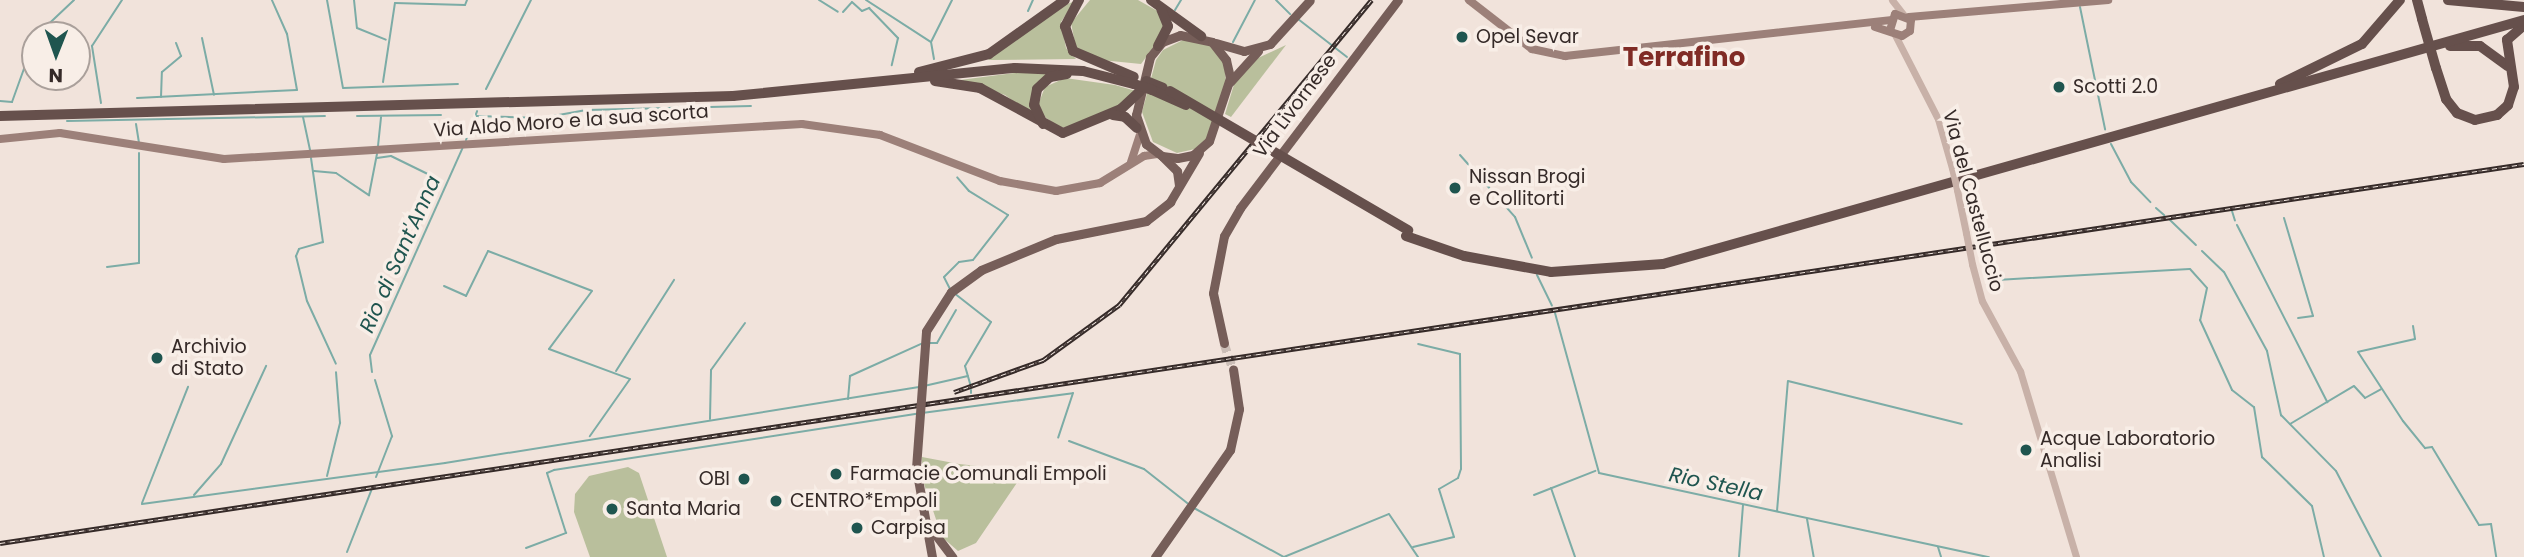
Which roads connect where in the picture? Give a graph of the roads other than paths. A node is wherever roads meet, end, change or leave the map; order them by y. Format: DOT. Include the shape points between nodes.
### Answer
graph roads {
  1 [pos="1065,0"];
  2 [pos="1079,0"];
  3 [pos="1310,0"];
  4 [pos="1398,0"];
  5 [pos="1469,0"];
  6 [pos="1891,0"];
  7 [pos="2108,0"];
  8 [pos="2400,0"];
  9 [pos="2417,0"];
  10 [pos="2448,0"];
  11 [pos="1154,2"];
  12 [pos="2524,7"];
  13 [pos="1906,15"];
  14 [pos="2524,15"];
  15 [pos="1933,18"];
  16 [pos="2524,23"];
  17 [pos="1892,25"];
  18 [pos="1910,29"];
  19 [pos="1204,38"];
  20 [pos="1158,46"];
  21 [pos="1262,48"];
  22 [pos="1905,51"];
  23 [pos="2511,69"];
  24 [pos="919,72"];
  25 [pos="2342,72"];
  26 [pos="1110,77"];
  27 [pos="896,81"];
  28 [pos="1134,82"];
  29 [pos="1229,83"];
  30 [pos="2280,84"];
  31 [pos="610,96"];
  32 [pos="572,98"];
  33 [pos="0,110"];
  34 [pos="0,116"];
  35 [pos="1105,116"];
  36 [pos="1046,127"];
  37 [pos="1139,132"];
  38 [pos="0,139"];
  39 [pos="1202,149"];
  40 [pos="1160,155"];
  41 [pos="1129,164"];
  42 [pos="1178,188"];
  43 [pos="1407,233"];
  44 [pos="1224,343"];
  45 [pos="1233,369"];
  46 [pos="926,516"];
  47 [pos="932,557"];
  48 [pos="941,557"];
  49 [pos="951,557"];
  50 [pos="1155,557"];
  51 [pos="2076,557"];
  1 -- 24 [label="highway" via="989,54"];
  2 -- 28 [label="highway" via="1066,23 1071,48"];
  3 -- 21 [label="main road"];
  4 -- 44 [label="main road, Via Livornese" via="1240,208 1224,236 1213,293"];
  5 -- 17 [label="main road" via="1532,49 1565,56"];
  6 -- 13 [label="street"];
  6 -- 17 [label="street"];
  7 -- 15 [label="main road"];
  8 -- 30 [label="highway" via="2362,44"];
  9 -- 23 [label="highway, bridge" via="2448,104 2475,120 2497,115 2508,105 2514,87"];
  10 -- 12 [label="highway"];
  11 -- 19 [label="highway"];
  11 -- 20 [label="highway" via="1168,22"];
  13 -- 15 [label="main road"];
  13 -- 17 [label="main road"];
  13 -- 18 [label="main road"];
  14 -- 30 [label="highway"];
  15 -- 18 [label="main road"];
  16 -- 23 [label="highway" via="2507,40"];
  16 -- 25 [label="highway"];
  17 -- 18 [label="main road"];
  17 -- 22 [label="street, Via del Castelluccio"];
  18 -- 22 [label="street"];
  19 -- 20 [label="main road" via="1180,35"];
  19 -- 21 [label="main road" via="1235,50"];
  19 -- 29 [label="main road" via="1226,60"];
  20 -- 28 [label="main road"];
  21 -- 29 [label="main road" via="1240,64"];
  22 -- 51 [label="street, Via del Castelluccio, bridge" via="1938,119 1982,301 2020,371"];
  23 -- 25 [label="highway" via="2496,53 2468,45"];
  24 -- 28 [label="highway" via="1022,62"];
  24 -- 31 [label="highway" via="747,89"];
  25 -- 43 [label="highway" via="1662,264 1538,270 1464,256"];
  26 -- 27 [label="highway" via="1016,68"];
  26 -- 28 [label="highway"];
  26 -- 36 [label="highway" via="1062,74 1045,80 1034,105"];
  27 -- 31 [label="highway" via="766,95"];
  27 -- 36 [label="highway" via="980,88"];
  28 -- 35 [label="highway" via="1128,105"];
  28 -- 37 [label="main road"];
  28 -- 43 [label="highway, bridge" via="1200,113"];
  28 -- 43 [label="highway, bridge" via="1146,81 1170,91"];
  29 -- 39 [label="main road" via="1213,133"];
  30 -- 43 [label="highway" via="1644,261 1584,267 1522,262"];
  31 -- 32 [label="highway"];
  32 -- 33 [label="highway"];
  32 -- 34 [label="highway"];
  35 -- 36 [label="highway" via="1066,133"];
  35 -- 37 [label="highway" via="1122,115"];
  37 -- 40 [label="main road"];
  37 -- 41 [label="main road"];
  38 -- 41 [label="main road, Via Aldo Moro e la sua scorta" via="60,133 224,159 802,124 880,135 1033,189 1084,187"];
  39 -- 40 [label="main road" via="1182,158"];
  39 -- 42 [label="main road"];
  40 -- 41 [label="main road, Via Aldo Moro e la sua scorta"];
  40 -- 42 [label="main road" via="1177,171"];
  42 -- 46 [label="main road, bridge" via="1163,209 1143,223 1056,239 981,270 951,292 926,331 919,368 916,468"];
  45 -- 50 [label="main road" via="1239,404 1234,438 1193,507"];
  46 -- 47 [label="main road"];
  46 -- 49 [label="main road"];
  48 -- 49 [label="main road"];
}
